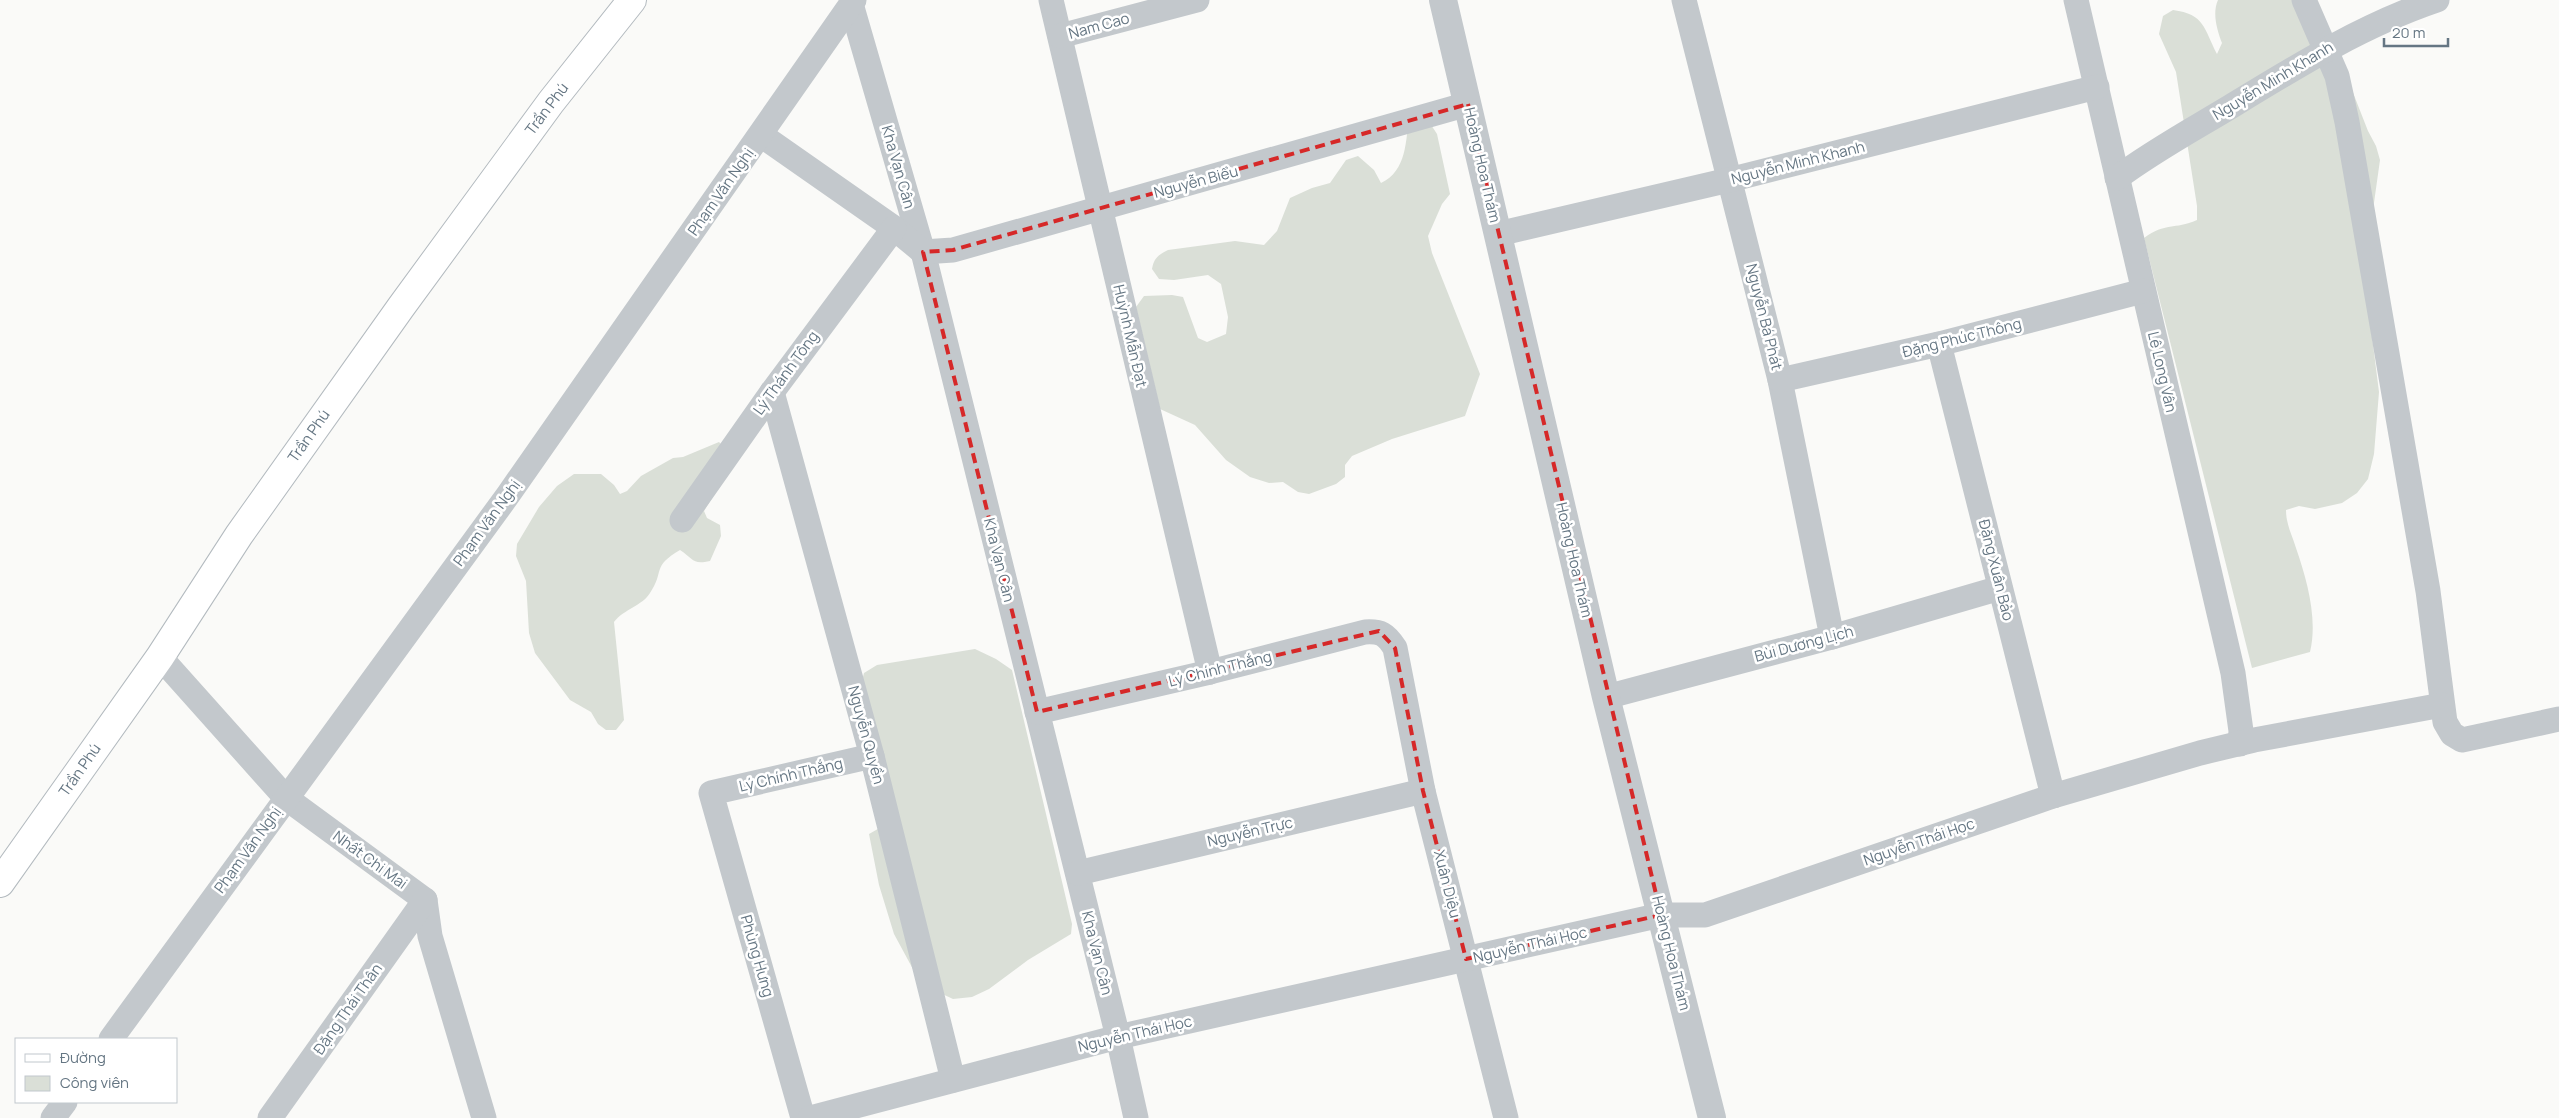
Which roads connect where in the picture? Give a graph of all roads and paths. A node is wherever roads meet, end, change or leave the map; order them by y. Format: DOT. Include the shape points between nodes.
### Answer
graph roads {
  1 [pos="632,0"];
  2 [pos="1051,0"];
  3 [pos="1197,0"];
  4 [pos="1443,0"];
  5 [pos="1684,0"];
  6 [pos="2076,0"];
  7 [pos="2304,0"];
  8 [pos="2437,0"];
  9 [pos="853,2"];
  10 [pos="1060,36"];
  11 [pos="2324,49"];
  12 [pos="2097,88"];
  13 [pos="1468,104"];
  14 [pos="761,135"];
  15 [pos="2118,178"];
  16 [pos="1729,180"];
  17 [pos="1100,208"];
  18 [pos="894,228"];
  19 [pos="1498,234"];
  20 [pos="923,252"];
  21 [pos="2143,291"];
  22 [pos="1939,344"];
  23 [pos="1780,380"];
  24 [pos="772,392"];
  25 [pos="682,520"];
  26 [pos="2000,588"];
  27 [pos="1832,638"];
  28 [pos="1395,648"];
  29 [pos="160,657"];
  30 [pos="1210,672"];
  31 [pos="1606,697"];
  32 [pos="2442,705"];
  33 [pos="1037,712"];
  34 [pos="2559,719"];
  35 [pos="2240,744"];
  36 [pos="872,756"];
  37 [pos="1423,790"];
  38 [pos="710,793"];
  39 [pos="2053,796"];
  40 [pos="286,798"];
  41 [pos="1078,873"];
  42 [pos="0,883"];
  43 [pos="425,900"];
  44 [pos="1661,915"];
  45 [pos="1466,959"];
  46 [pos="1118,1037"];
  47 [pos="111,1038"];
  48 [pos="953,1080"];
  49 [pos="64,1103"];
  50 [pos="54,1118"];
  51 [pos="270,1118"];
  52 [pos="484,1118"];
  53 [pos="803,1118"];
  54 [pos="810,1118"];
  55 [pos="1136,1118"];
  56 [pos="1506,1118"];
  57 [pos="1712,1118"];
  1 -- 29 [label="main road, Trần Phú" via="545,110 400,307 239,534"];
  2 -- 10 [label="street, Huỳnh Mẫn Đạt"];
  3 -- 10 [label="street, Nam Cao"];
  4 -- 13 [label="street, Hoàng Hoa Thám"];
  5 -- 16 [label="street, Nguyễn Bá Phát"];
  6 -- 12 [label="street, Lê Long Vân"];
  7 -- 11 [label="street"];
  8 -- 11 [label="street, Nguyễn Minh Khanh" via="2404,11"];
  9 -- 14 [label="street, Phạm Văn Nghị"];
  9 -- 20 [label="street, Kha Vạn Cân"];
  10 -- 17 [label="street, Huỳnh Mẫn Đạt"];
  11 -- 15 [label="street, Nguyễn Minh Khanh" via="2150,154"];
  11 -- 32 [label="street" via="2337,76 2347,122 2428,591"];
  12 -- 15 [label="street, Lê Long Vân"];
  12 -- 16 [label="street, Nguyễn Minh Khanh"];
  13 -- 17 [label="street, Nguyễn Biểu"];
  13 -- 19 [label="street, Hoàng Hoa Thám"];
  14 -- 18 [label="street"];
  14 -- 40 [label="street, Phạm Văn Nghị" via="508,495"];
  15 -- 21 [label="street, Lê Long Vân"];
  16 -- 19 [label="street, Nguyễn Minh Khanh"];
  16 -- 23 [label="street, Nguyễn Bá Phát"];
  17 -- 20 [label="street, Nguyễn Biểu" via="953,250"];
  17 -- 30 [label="street, Huỳnh Mẫn Đạt"];
  18 -- 20 [label="street"];
  18 -- 24 [label="street, Lý Thánh Tông"];
  19 -- 31 [label="street, Hoàng Hoa Thám"];
  20 -- 33 [label="street, Kha Vạn Cân"];
  21 -- 22 [label="street, Đặng Phúc Thông"];
  21 -- 35 [label="street, Lê Long Vân" via="2233,673"];
  22 -- 23 [label="street, Đặng Phúc Thông"];
  22 -- 26 [label="street, Đặng Xuân Bảo"];
  23 -- 27 [label="street, Nguyễn Bá Phát"];
  24 -- 25 [label="street, Lý Thánh Tông"];
  24 -- 36 [label="street, Nguyễn Quyền"];
  26 -- 27 [label="street, Bùi Dương Lịch"];
  26 -- 39 [label="street, Đặng Xuân Bảo"];
  27 -- 31 [label="street, Bùi Dương Lịch"];
  28 -- 30 [label="street, Lý Chính Thắng" via="1379,631 1365,632"];
  28 -- 37 [label="street, Xuân Diệu"];
  29 -- 40 [label="street, Nhất Chi Mai"];
  29 -- 42 [label="main road, Trần Phú"];
  30 -- 33 [label="street, Lý Chính Thắng"];
  31 -- 44 [label="street, Hoàng Hoa Thám"];
  32 -- 34 [label="street" via="2445,722 2452,734 2462,740"];
  32 -- 35 [label="street, Nguyễn Thái Học"];
  33 -- 41 [label="street, Kha Vạn Cân"];
  35 -- 39 [label="street, Nguyễn Thái Học"];
  36 -- 38 [label="street, Lý Chính Thắng"];
  36 -- 48 [label="street, Nguyễn Quyền"];
  37 -- 41 [label="street, Nguyễn Trực"];
  37 -- 45 [label="street, Xuân Diệu"];
  38 -- 53 [label="street, Phùng Hưng"];
  39 -- 44 [label="street, Nguyễn Thái Học" via="1705,915"];
  40 -- 43 [label="street, Nhất Chi Mai"];
  40 -- 47 [label="street, Phạm Văn Nghị"];
  41 -- 46 [label="street, Kha Vạn Cân"];
  43 -- 51 [label="street, Đặng Thái Thân"];
  43 -- 52 [label="street" via="430,936"];
  44 -- 45 [label="street, Nguyễn Thái Học"];
  44 -- 57 [label="street, Hoàng Hoa Thám"];
  45 -- 46 [label="street, Nguyễn Thái Học"];
  45 -- 56 [label="street, Xuân Diệu"];
  46 -- 48 [label="street, Nguyễn Thái Học"];
  46 -- 55 [label="street, Kha Vạn Cân"];
  48 -- 54 [label="street, Nguyễn Thái Học"];
  49 -- 50 [label="street"];
}
